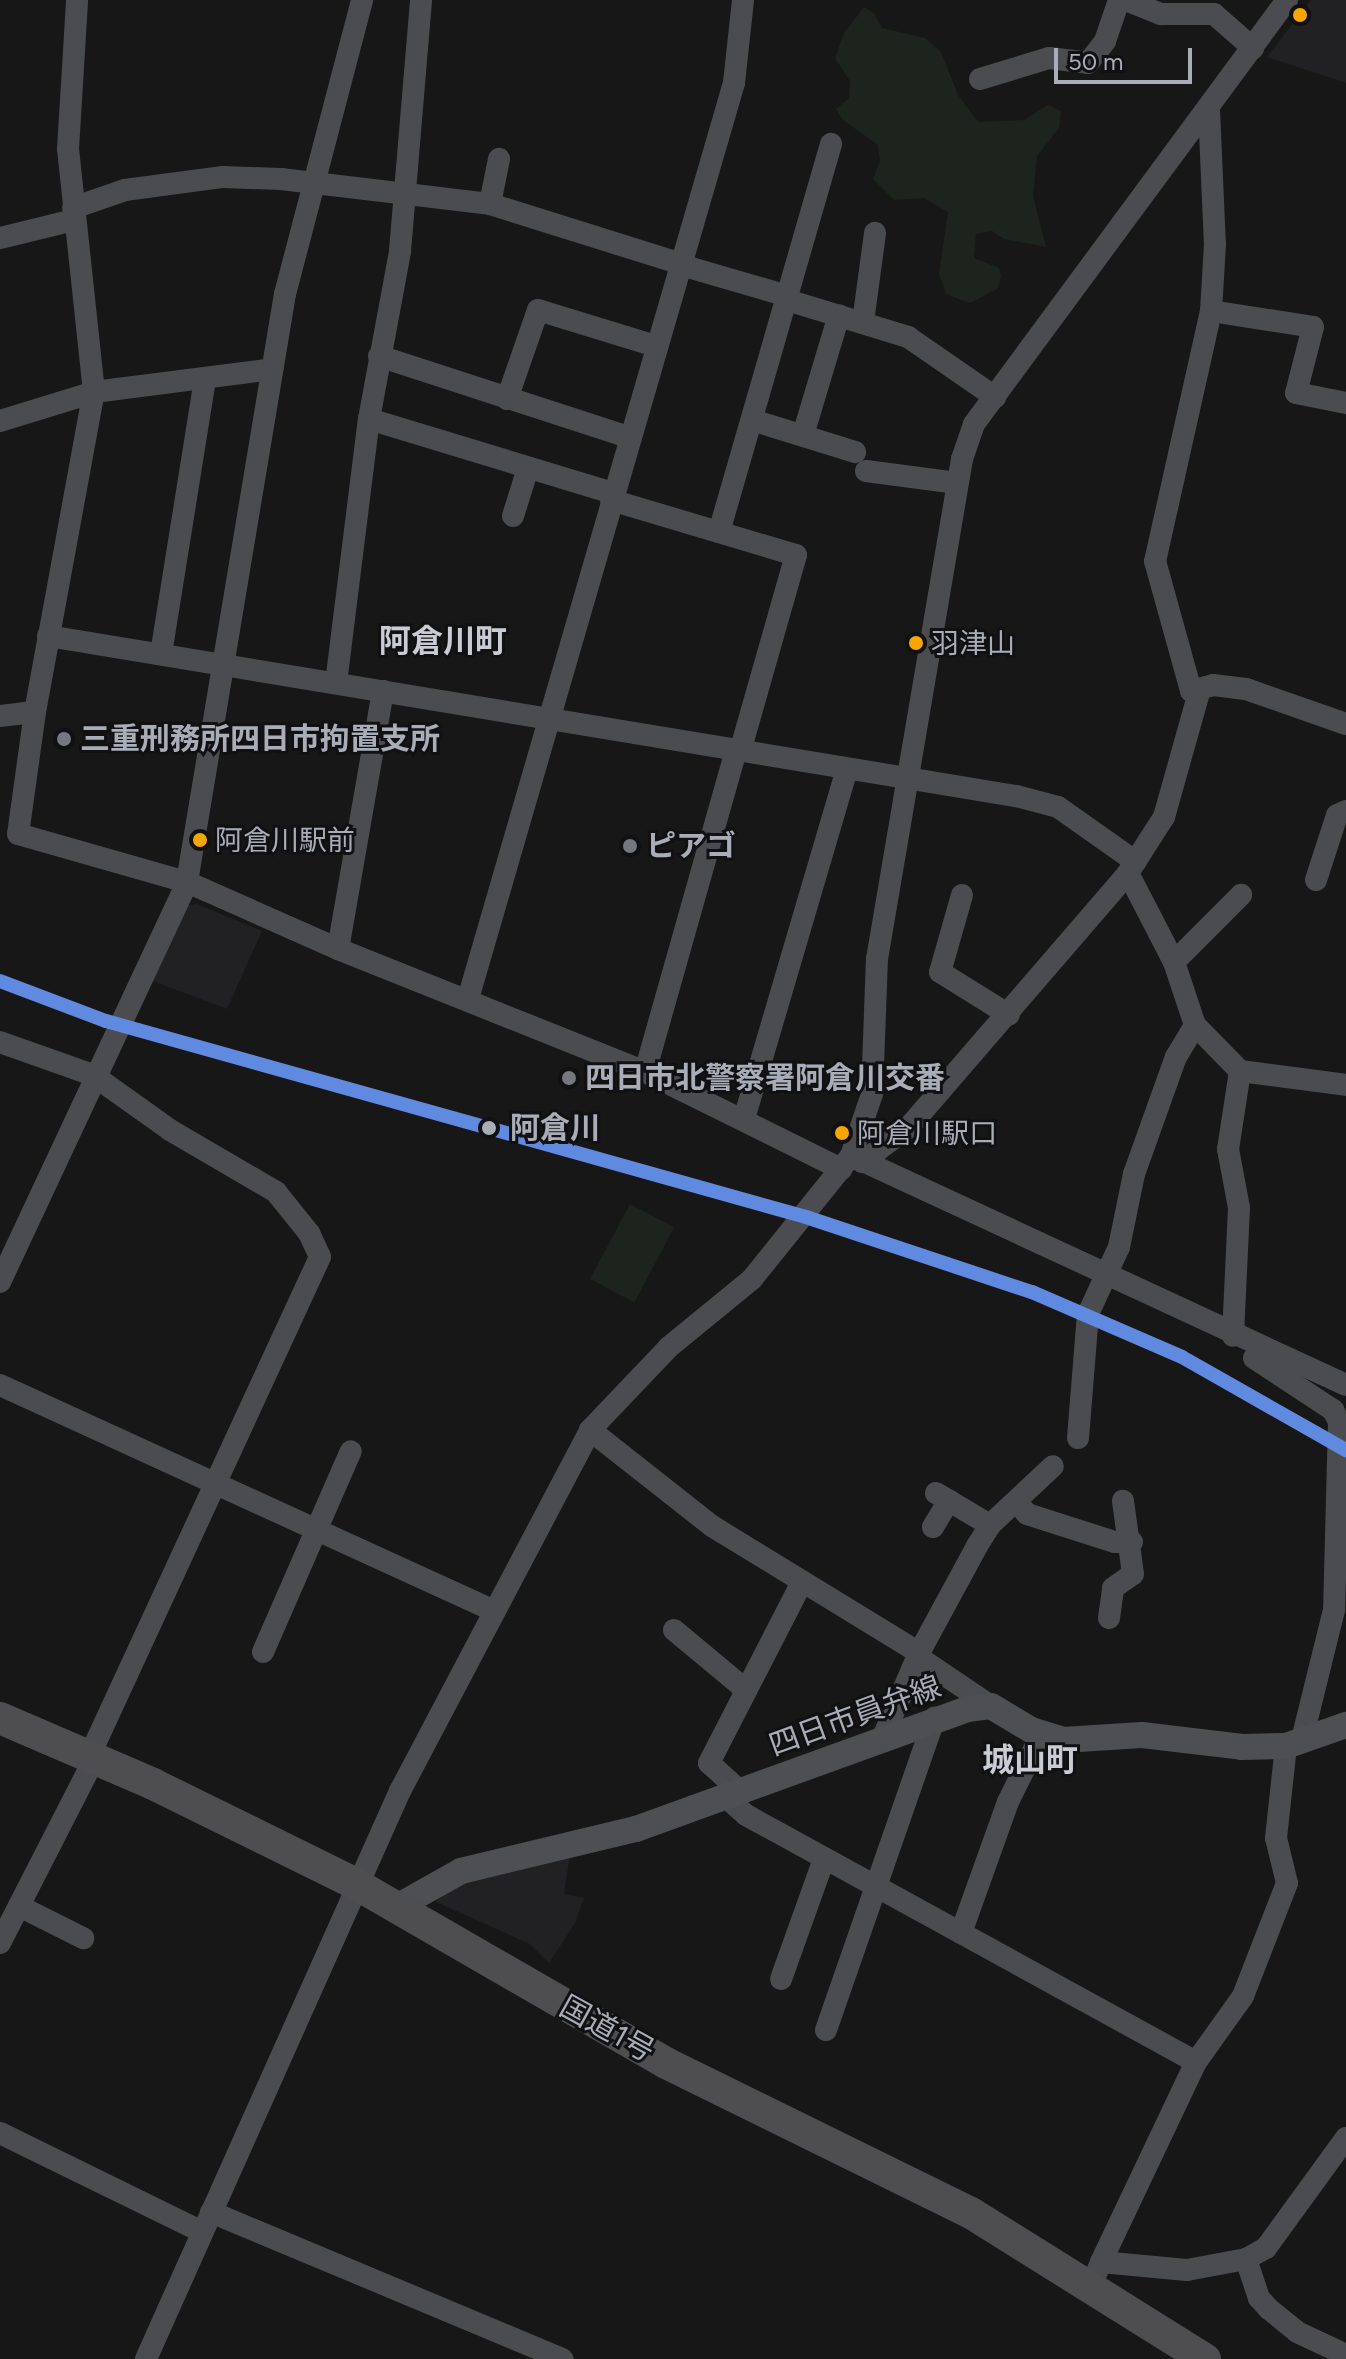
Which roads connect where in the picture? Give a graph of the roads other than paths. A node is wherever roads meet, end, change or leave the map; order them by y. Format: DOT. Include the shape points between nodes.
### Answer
graph roads {
  1 [pos="77,0"];
  2 [pos="362,0"];
  3 [pos="421,0"];
  4 [pos="743,0"];
  5 [pos="1119,0"];
  6 [pos="1126,0"];
  7 [pos="1287,0"];
  8 [pos="1253,48"];
  9 [pos="980,79"];
  10 [pos="1209,109"];
  11 [pos="831,144"];
  12 [pos="499,159"];
  13 [pos="315,182"];
  14 [pos="407,194"];
  15 [pos="490,204"];
  16 [pos="74,214"];
  17 [pos="875,233"];
  18 [pos="0,238"];
  19 [pos="681,264"];
  20 [pos="787,298"];
  21 [pos="1211,311"];
  22 [pos="839,315"];
  23 [pos="863,322"];
  24 [pos="656,346"];
  25 [pos="379,356"];
  26 [pos="273,369"];
  27 [pos="205,378"];
  28 [pos="94,392"];
  29 [pos="995,397"];
  30 [pos="507,399"];
  31 [pos="1346,403"];
  32 [pos="369,419"];
  33 [pos="752,420"];
  34 [pos="0,421"];
  35 [pos="803,435"];
  36 [pos="629,437"];
  37 [pos="528,468"];
  38 [pos="957,483"];
  39 [pos="612,496"];
  40 [pos="513,516"];
  41 [pos="719,532"];
  42 [pos="48,636"];
  43 [pos="161,654"];
  44 [pos="224,664"];
  45 [pos="336,683"];
  46 [pos="1200,689"];
  47 [pos="383,691"];
  48 [pos="35,712"];
  49 [pos="0,716"];
  50 [pos="547,719"];
  51 [pos="1346,724"];
  52 [pos="738,751"];
  53 [pos="847,769"];
  54 [pos="910,779"];
  55 [pos="1346,811"];
  56 [pos="1132,867"];
  57 [pos="1316,880"];
  58 [pos="187,882"];
  59 [pos="962,895"];
  60 [pos="1241,895"];
  61 [pos="338,949"];
  62 [pos="1174,962"];
  63 [pos="468,999"];
  64 [pos="1009,1015"];
  65 [pos="1195,1025"];
  66 [pos="0,1042"];
  67 [pos="1240,1071"];
  68 [pos="645,1072"];
  69 [pos="93,1075"];
  70 [pos="1346,1079"];
  71 [pos="744,1119"];
  72 [pos="851,1162"];
  73 [pos="1107,1275"];
  74 [pos="0,1282"];
  75 [pos="1239,1338"];
  76 [pos="0,1385"];
  77 [pos="1346,1385"];
  78 [pos="590,1430"];
  79 [pos="1078,1438"];
  80 [pos="351,1451"];
  81 [pos="1053,1466"];
  82 [pos="217,1483"];
  83 [pos="1123,1501"];
  84 [pos="1018,1503"];
  85 [pos="990,1525"];
  86 [pos="933,1527"];
  87 [pos="316,1529"];
  88 [pos="1132,1542"];
  89 [pos="802,1582"];
  90 [pos="494,1611"];
  91 [pos="1109,1618"];
  92 [pos="674,1630"];
  93 [pos="263,1652"];
  94 [pos="918,1655"];
  95 [pos="746,1690"];
  96 [pos="991,1706"];
  97 [pos="935,1717"];
  98 [pos="0,1718"];
  99 [pos="1346,1725"];
  100 [pos="1042,1733"];
  101 [pos="883,1737"];
  102 [pos="1294,1743"];
  103 [pos="91,1758"];
  104 [pos="734,1794"];
  105 [pos="824,1859"];
  106 [pos="356,1884"];
  107 [pos="877,1888"];
  108 [pos="19,1906"];
  109 [pos="395,1908"];
  110 [pos="961,1933"];
  111 [pos="83,1938"];
  112 [pos="0,1943"];
  113 [pos="781,1979"];
  114 [pos="826,2030"];
  115 [pos="1196,2062"];
  116 [pos="0,2133"];
  117 [pos="1346,2138"];
  118 [pos="207,2222"];
  119 [pos="1246,2259"];
  120 [pos="1096,2274"];
  121 [pos="1192,2355"];
  122 [pos="1346,2355"];
  123 [pos="146,2359"];
  124 [pos="563,2359"];
  1 -- 16 [label="street" via="68,149"];
  2 -- 13 [label="street"];
  3 -- 14 [label="street"];
  4 -- 19 [label="street" via="734,83"];
  5 -- 9 [label="street" via="1105,41 1088,63 1049,58"];
  6 -- 8 [label="street" via="1161,14 1214,14"];
  7 -- 8 [label="street"];
  8 -- 10 [label="street"];
  10 -- 21 [label="street" via="1215,244"];
  10 -- 29 [label="street"];
  11 -- 20 [label="street"];
  12 -- 15 [label="street"];
  13 -- 14 [label="street"];
  13 -- 16 [label="street" via="223,177 125,190"];
  13 -- 26 [label="street" via="285,294"];
  14 -- 15 [label="street"];
  14 -- 25 [label="street"];
  15 -- 19 [label="street"];
  16 -- 18 [label="street"];
  16 -- 28 [label="street"];
  17 -- 23 [label="street"];
  19 -- 20 [label="street"];
  19 -- 24 [label="street"];
  20 -- 22 [label="street"];
  20 -- 33 [label="street"];
  21 -- 31 [label="street" via="1313,327 1296,393"];
  21 -- 46 [label="street" via="1155,561 1191,691"];
  22 -- 23 [label="street"];
  22 -- 35 [label="street"];
  23 -- 29 [label="street" via="908,337"];
  24 -- 30 [label="street" via="538,310"];
  24 -- 36 [label="street"];
  25 -- 30 [label="street"];
  25 -- 32 [label="street"];
  26 -- 27 [label="street"];
  26 -- 44 [label="street"];
  27 -- 28 [label="street"];
  27 -- 43 [label="street"];
  28 -- 34 [label="street"];
  28 -- 42 [label="street"];
  29 -- 38 [label="street" via="974,424"];
  30 -- 36 [label="street"];
  32 -- 37 [label="street"];
  32 -- 45 [label="street"];
  33 -- 35 [label="street"];
  33 -- 41 [label="street"];
  35 -- 38 [label="street" via="861,461"];
  36 -- 39 [label="street"];
  37 -- 39 [label="street"];
  37 -- 40 [label="street"];
  38 -- 54 [label="street"];
  39 -- 41 [label="street"];
  39 -- 50 [label="street"];
  41 -- 52 [label="street" via="796,555"];
  42 -- 43 [label="street"];
  42 -- 48 [label="street"];
  43 -- 44 [label="street"];
  44 -- 45 [label="street"];
  44 -- 58 [label="street"];
  45 -- 47 [label="street"];
  46 -- 51 [label="street" via="1246,689"];
  46 -- 56 [label="street" via="1164,817"];
  47 -- 50 [label="street"];
  47 -- 61 [label="street"];
  48 -- 49 [label="street"];
  48 -- 58 [label="street" via="18,834"];
  50 -- 52 [label="street"];
  50 -- 63 [label="street"];
  52 -- 53 [label="street"];
  52 -- 68 [label="street"];
  53 -- 54 [label="street"];
  53 -- 71 [label="street"];
  54 -- 56 [label="street" via="1058,807"];
  54 -- 72 [label="street" via="877,959 875,1075"];
  55 -- 57 [label="street" via="1337,815"];
  56 -- 62 [label="street"];
  56 -- 64 [label="street"];
  58 -- 61 [label="street"];
  58 -- 69 [label="street"];
  59 -- 64 [label="street" via="940,972"];
  60 -- 62 [label="street"];
  61 -- 63 [label="street"];
  62 -- 65 [label="street"];
  63 -- 68 [label="street"];
  64 -- 72 [label="street" via="909,1127"];
  65 -- 67 [label="street"];
  65 -- 73 [label="street" via="1176,1057 1134,1174 1119,1247"];
  66 -- 69 [label="street"];
  67 -- 70 [label="street"];
  67 -- 75 [label="street" via="1228,1149 1239,1208"];
  68 -- 71 [label="street"];
  69 -- 74 [label="street"];
  69 -- 82 [label="street" via="170,1130 276,1192 309,1233 320,1257"];
  71 -- 72 [label="street"];
  72 -- 73 [label="street"];
  72 -- 78 [label="street" via="752,1279 669,1347"];
  73 -- 75 [label="street"];
  73 -- 79 [label="street" via="1088,1314"];
  75 -- 77 [label="street"];
  75 -- 102 [label="street" via="1238,1348 1333,1410 1339,1422 1334,1610"];
  76 -- 82 [label="street"];
  78 -- 89 [label="street" via="712,1526"];
  78 -- 90 [label="street"];
  80 -- 87 [label="street"];
  81 -- 84 [label="street"];
  82 -- 87 [label="street"];
  82 -- 103 [label="street"];
  83 -- 88 [label="street"];
  84 -- 85 [label="street"];
  84 -- 88 [label="street" via="1027,1514 1115,1542"];
  85 -- 86 [label="street" via="943,1496"];
  85 -- 94 [label="street"];
  87 -- 90 [label="street"];
  87 -- 93 [label="street"];
  88 -- 91 [label="street" via="1133,1574 1113,1588"];
  89 -- 94 [label="street"];
  89 -- 95 [label="street"];
  90 -- 106 [label="street"];
  92 -- 95 [label="street"];
  94 -- 96 [label="street"];
  94 -- 101 [label="street"];
  95 -- 104 [label="street" via="709,1763"];
  96 -- 97 [label="main road, 四日市員弁線"];
  96 -- 100 [label="main road"];
  97 -- 101 [label="main road, 四日市員弁線"];
  97 -- 107 [label="street"];
  98 -- 103 [label="highway, 国道1号"];
  99 -- 102 [label="main road"];
  100 -- 102 [label="main road" via="1063,1740 1142,1735 1242,1747"];
  100 -- 110 [label="street" via="1008,1802"];
  101 -- 104 [label="main road, 四日市員弁線"];
  102 -- 115 [label="street" via="1276,1838 1287,1883 1243,1996"];
  103 -- 106 [label="highway, 国道1号"];
  103 -- 108 [label="street"];
  104 -- 105 [label="street" via="746,1815"];
  104 -- 109 [label="main road, 四日市員弁線" via="636,1829 461,1871"];
  105 -- 107 [label="street"];
  105 -- 113 [label="street"];
  106 -- 109 [label="highway, 国道1号"];
  106 -- 118 [label="street"];
  107 -- 110 [label="street"];
  107 -- 114 [label="street"];
  108 -- 111 [label="street"];
  108 -- 112 [label="street"];
  109 -- 120 [label="highway, 国道1号" via="666,2063"];
  110 -- 115 [label="street"];
  115 -- 120 [label="street"];
  116 -- 118 [label="street"];
  117 -- 119 [label="street" via="1274,2239"];
  118 -- 123 [label="street"];
  118 -- 124 [label="street"];
  119 -- 120 [label="street" via="1187,2270"];
  119 -- 122 [label="street" via="1259,2298 1269,2309 1297,2332"];
  120 -- 121 [label="highway, 国道1号"];
}
